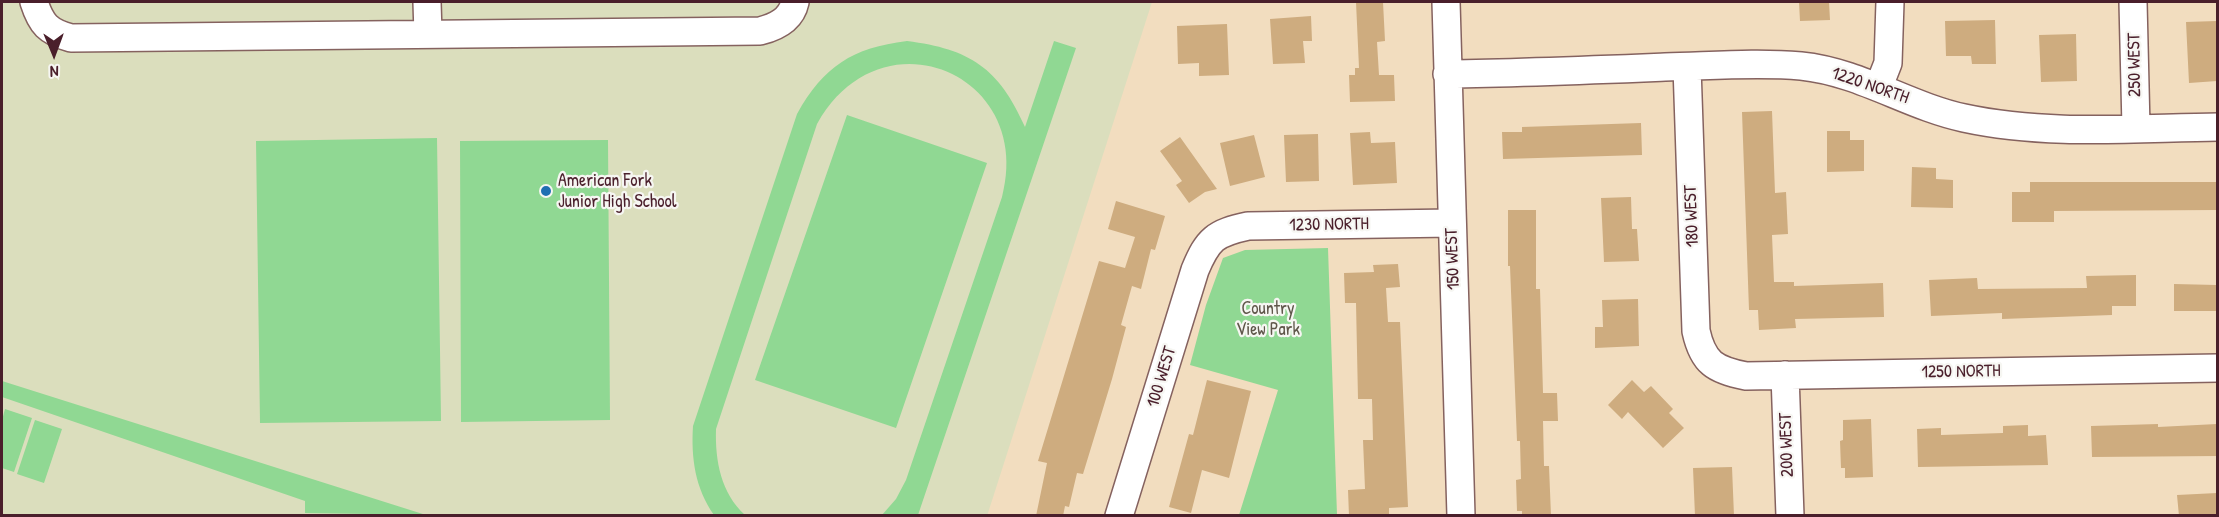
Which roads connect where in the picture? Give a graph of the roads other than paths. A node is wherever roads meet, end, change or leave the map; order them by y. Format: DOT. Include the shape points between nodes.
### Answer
graph roads {
  1 [pos="34,2"];
  2 [pos="428,2"];
  3 [pos="795,2"];
  4 [pos="1446,2"];
  5 [pos="1890,2"];
  6 [pos="2133,2"];
  7 [pos="428,34"];
  8 [pos="1687,67"];
  9 [pos="1448,74"];
  10 [pos="1879,86"];
  11 [pos="2217,127"];
  12 [pos="2136,128"];
  13 [pos="1452,223"];
  14 [pos="1209,241"];
  15 [pos="1709,362"];
  16 [pos="2217,368"];
  17 [pos="1785,375"];
  18 [pos="1119,516"];
  19 [pos="1461,516"];
  20 [pos="1790,516"];
  1 -- 7 [label="street" via="41,23 53,33 71,38"];
  2 -- 7 [label="street"];
  3 -- 7 [label="street" via="787,19 760,31"];
  4 -- 9 [label="street, 150 WEST"];
  5 -- 10 [label="street" via="1890,55"];
  6 -- 12 [label="street, 250 WEST"];
  8 -- 9 [label="street, 1220 NORTH"];
  8 -- 10 [label="street, 1220 NORTH" via="1801,66 1838,72"];
  8 -- 15 [label="street, 180 WEST" via="1696,331"];
  9 -- 13 [label="street, 150 WEST"];
  10 -- 12 [label="street, 1220 NORTH" via="1932,108 1994,124"];
  11 -- 12 [label="street, 1220 NORTH"];
  13 -- 14 [label="street, 1230 NORTH" via="1248,226 1224,231"];
  13 -- 19 [label="street, 150 WEST"];
  14 -- 18 [label="street, 100 WEST" via="1195,270"];
  15 -- 17 [label="street, 1250 NORTH" via="1725,372 1746,376"];
  16 -- 17 [label="street, 1250 NORTH"];
  17 -- 20 [label="street, 200 WEST"];
}
